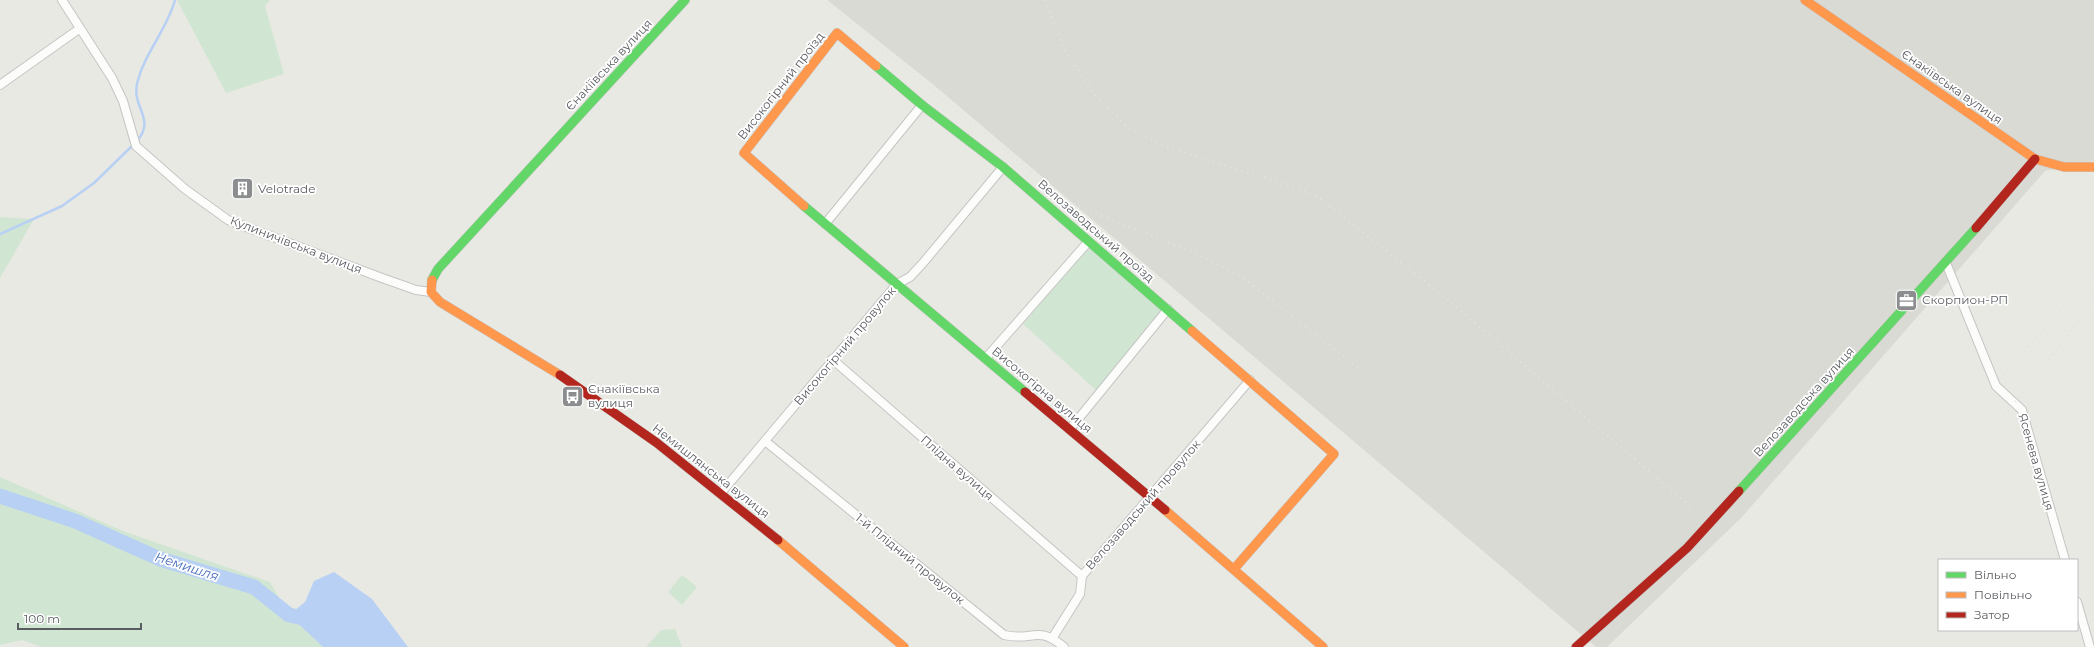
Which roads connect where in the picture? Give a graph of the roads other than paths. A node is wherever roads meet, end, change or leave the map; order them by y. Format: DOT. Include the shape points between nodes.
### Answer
graph roads {
  1 [pos="62,0"];
  2 [pos="685,0"];
  3 [pos="1805,0"];
  4 [pos="79,29"];
  5 [pos="837,34"];
  6 [pos="0,85"];
  7 [pos="922,105"];
  8 [pos="744,153"];
  9 [pos="2035,159"];
  10 [pos="1003,167"];
  11 [pos="2094,167"];
  12 [pos="825,224"];
  13 [pos="1088,242"];
  14 [pos="1946,263"];
  15 [pos="897,284"];
  16 [pos="431,292"];
  17 [pos="1168,309"];
  18 [pos="986,358"];
  19 [pos="832,360"];
  20 [pos="1250,380"];
  21 [pos="1070,429"];
  22 [pos="765,441"];
  23 [pos="721,492"];
  24 [pos="1150,497"];
  25 [pos="2065,559"];
  26 [pos="1234,569"];
  27 [pos="1082,576"];
  28 [pos="2078,605"];
  29 [pos="1053,637"];
  30 [pos="904,647"];
  31 [pos="1064,647"];
  32 [pos="1323,647"];
  33 [pos="1576,647"];
  34 [pos="2090,647"];
  1 -- 4 [label="street"];
  2 -- 16 [label="street, Єнакіївська вулиця" via="438,269 432,281"];
  3 -- 9 [label="street, Єнакіївська вулиця"];
  4 -- 6 [label="street"];
  4 -- 16 [label="street, Кулиничівська вулиця" via="112,78 123,101 136,146 185,189 228,220 396,283"];
  5 -- 7 [label="street, Велозаводський проїзд"];
  5 -- 8 [label="street, Високогірний проїзд"];
  7 -- 10 [label="street, Велозаводський проїзд"];
  7 -- 12 [label="street"];
  8 -- 12 [label="street, Високогірна вулиця"];
  9 -- 11 [label="street, Єнакіївська вулиця" via="2071,169"];
  9 -- 14 [label="street, Велозаводська вулиця"];
  10 -- 13 [label="street, Велозаводський проїзд"];
  10 -- 15 [label="street, Високогірний провулок" via="923,263 910,277"];
  12 -- 15 [label="street, Високогірна вулиця"];
  13 -- 17 [label="street, Велозаводський проїзд"];
  13 -- 18 [label="street"];
  14 -- 25 [label="street, Ясенева вулиця" via="1996,386 2022,410"];
  14 -- 33 [label="street, Велозаводська вулиця" via="1687,548"];
  15 -- 18 [label="street, Високогірна вулиця"];
  15 -- 19 [label="street, Високогірний провулок"];
  16 -- 23 [label="street, Немишлянська вулиця" via="440,302 572,383"];
  17 -- 20 [label="street, Велозаводський проїзд"];
  17 -- 21 [label="street"];
  18 -- 21 [label="street, Високогірна вулиця"];
  19 -- 22 [label="street, Високогірний провулок"];
  19 -- 27 [label="street, Плідна вулиця"];
  20 -- 24 [label="street, Велозаводський провулок"];
  20 -- 26 [label="street, Велозаводський проїзд" via="1334,454"];
  21 -- 24 [label="street, Високогірна вулиця"];
  22 -- 23 [label="street, Високогірний провулок"];
  22 -- 29 [label="street, 1-й Плідний провулок" via="1004,635 1018,638 1038,634"];
  23 -- 30 [label="street, Немишлянська вулиця"];
  24 -- 26 [label="street, Високогірна вулиця"];
  24 -- 27 [label="street, Велозаводський провулок"];
  26 -- 32 [label="street, Високогірна вулиця"];
  27 -- 29 [label="street, Велозаводський провулок" via="1080,594"];
  28 -- 34 [label="street"];
  29 -- 31 [label="street"];
}
